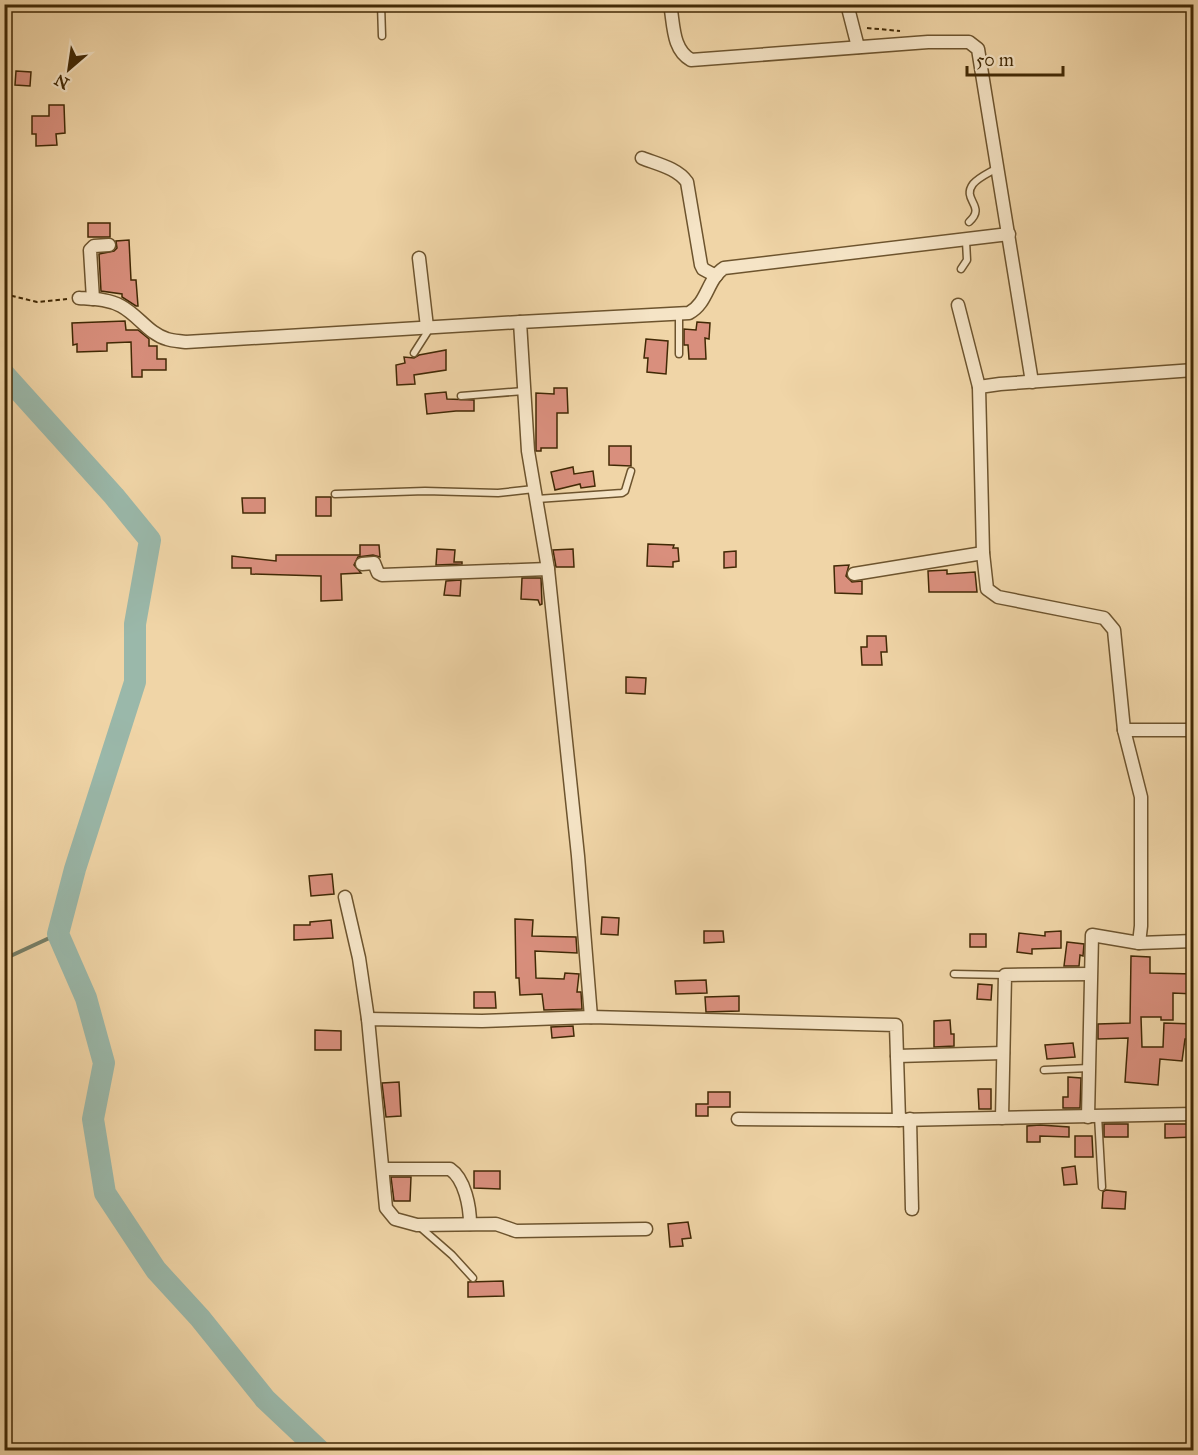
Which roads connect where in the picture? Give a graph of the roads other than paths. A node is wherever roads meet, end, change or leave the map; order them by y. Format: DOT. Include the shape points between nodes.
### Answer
graph roads {
  1 [pos="381,4"];
  2 [pos="670,4"];
  3 [pos="847,4"];
  4 [pos="382,36"];
  5 [pos="858,47"];
  6 [pos="642,158"];
  7 [pos="998,168"];
  8 [pos="969,222"];
  9 [pos="1009,234"];
  10 [pos="966,241"];
  11 [pos="109,245"];
  12 [pos="419,258"];
  13 [pos="961,269"];
  14 [pos="716,276"];
  15 [pos="79,298"];
  16 [pos="93,299"];
  17 [pos="958,305"];
  18 [pos="679,313"];
  19 [pos="520,322"];
  20 [pos="429,327"];
  21 [pos="414,353"];
  22 [pos="679,354"];
  23 [pos="1194,370"];
  24 [pos="1032,382"];
  25 [pos="979,387"];
  26 [pos="524,391"];
  27 [pos="460,396"];
  28 [pos="632,471"];
  29 [pos="335,494"];
  30 [pos="535,494"];
  31 [pos="983,553"];
  32 [pos="362,564"];
  33 [pos="548,569"];
  34 [pos="855,574"];
  35 [pos="1124,730"];
  36 [pos="1194,730"];
  37 [pos="345,897"];
  38 [pos="1194,941"];
  39 [pos="1139,943"];
  40 [pos="954,974"];
  41 [pos="1090,974"];
  42 [pos="1005,975"];
  43 [pos="591,1017"];
  44 [pos="368,1019"];
  45 [pos="1004,1053"];
  46 [pos="897,1056"];
  47 [pos="1089,1068"];
  48 [pos="1044,1070"];
  49 [pos="1194,1114"];
  50 [pos="1093,1116"];
  51 [pos="1002,1118"];
  52 [pos="738,1119"];
  53 [pos="905,1120"];
  54 [pos="383,1168"];
  55 [pos="1102,1187"];
  56 [pos="912,1209"];
  57 [pos="470,1224"];
  58 [pos="417,1225"];
  59 [pos="646,1229"];
  60 [pos="473,1278"];
  1 -- 4 [label="lane"];
  2 -- 5 [label="street" via="677,47 692,60"];
  3 -- 5 [label="street"];
  5 -- 7 [label="street" via="969,42 978,49"];
  6 -- 14 [label="street" via="674,170 687,182 701,265"];
  7 -- 8 [label="lane" via="979,178 970,190 977,210"];
  7 -- 9 [label="street"];
  9 -- 10 [label="street"];
  9 -- 24 [label="street"];
  10 -- 13 [label="lane" via="967,260"];
  10 -- 14 [label="street" via="724,268"];
  11 -- 16 [label="street" via="90,250"];
  12 -- 20 [label="street"];
  14 -- 18 [label="street" via="696,309"];
  15 -- 16 [label="street"];
  16 -- 20 [label="street" via="120,305 156,334 186,342"];
  17 -- 25 [label="street"];
  18 -- 19 [label="street"];
  18 -- 22 [label="lane"];
  19 -- 20 [label="street"];
  19 -- 26 [label="street"];
  20 -- 21 [label="lane"];
  23 -- 24 [label="street"];
  24 -- 25 [label="street"];
  25 -- 31 [label="street"];
  26 -- 27 [label="lane"];
  26 -- 30 [label="street"];
  28 -- 30 [label="lane" via="622,493"];
  29 -- 30 [label="lane"];
  30 -- 33 [label="street"];
  31 -- 34 [label="street"];
  31 -- 35 [label="street" via="987,589 998,597 1104,618 1114,630"];
  32 -- 33 [label="street" via="374,563 382,575"];
  33 -- 43 [label="street"];
  35 -- 36 [label="street"];
  35 -- 39 [label="street" via="1141,797"];
  37 -- 44 [label="street"];
  38 -- 39 [label="street"];
  39 -- 41 [label="street" via="1092,935"];
  40 -- 42 [label="lane"];
  41 -- 42 [label="street"];
  41 -- 47 [label="street"];
  42 -- 45 [label="street"];
  43 -- 44 [label="street" via="482,1021"];
  43 -- 46 [label="street" via="896,1025"];
  44 -- 54 [label="street"];
  45 -- 46 [label="street"];
  45 -- 51 [label="street"];
  46 -- 53 [label="street"];
  47 -- 48 [label="lane"];
  47 -- 50 [label="street"];
  49 -- 50 [label="street"];
  50 -- 51 [label="street"];
  50 -- 55 [label="lane"];
  51 -- 53 [label="street"];
  52 -- 53 [label="street"];
  53 -- 56 [label="street"];
  54 -- 57 [label="street" via="450,1169 468,1199"];
  54 -- 58 [label="street" via="386,1208 395,1220"];
  57 -- 58 [label="street"];
  57 -- 59 [label="street" via="496,1224 516,1231"];
  58 -- 60 [label="lane"];
}
